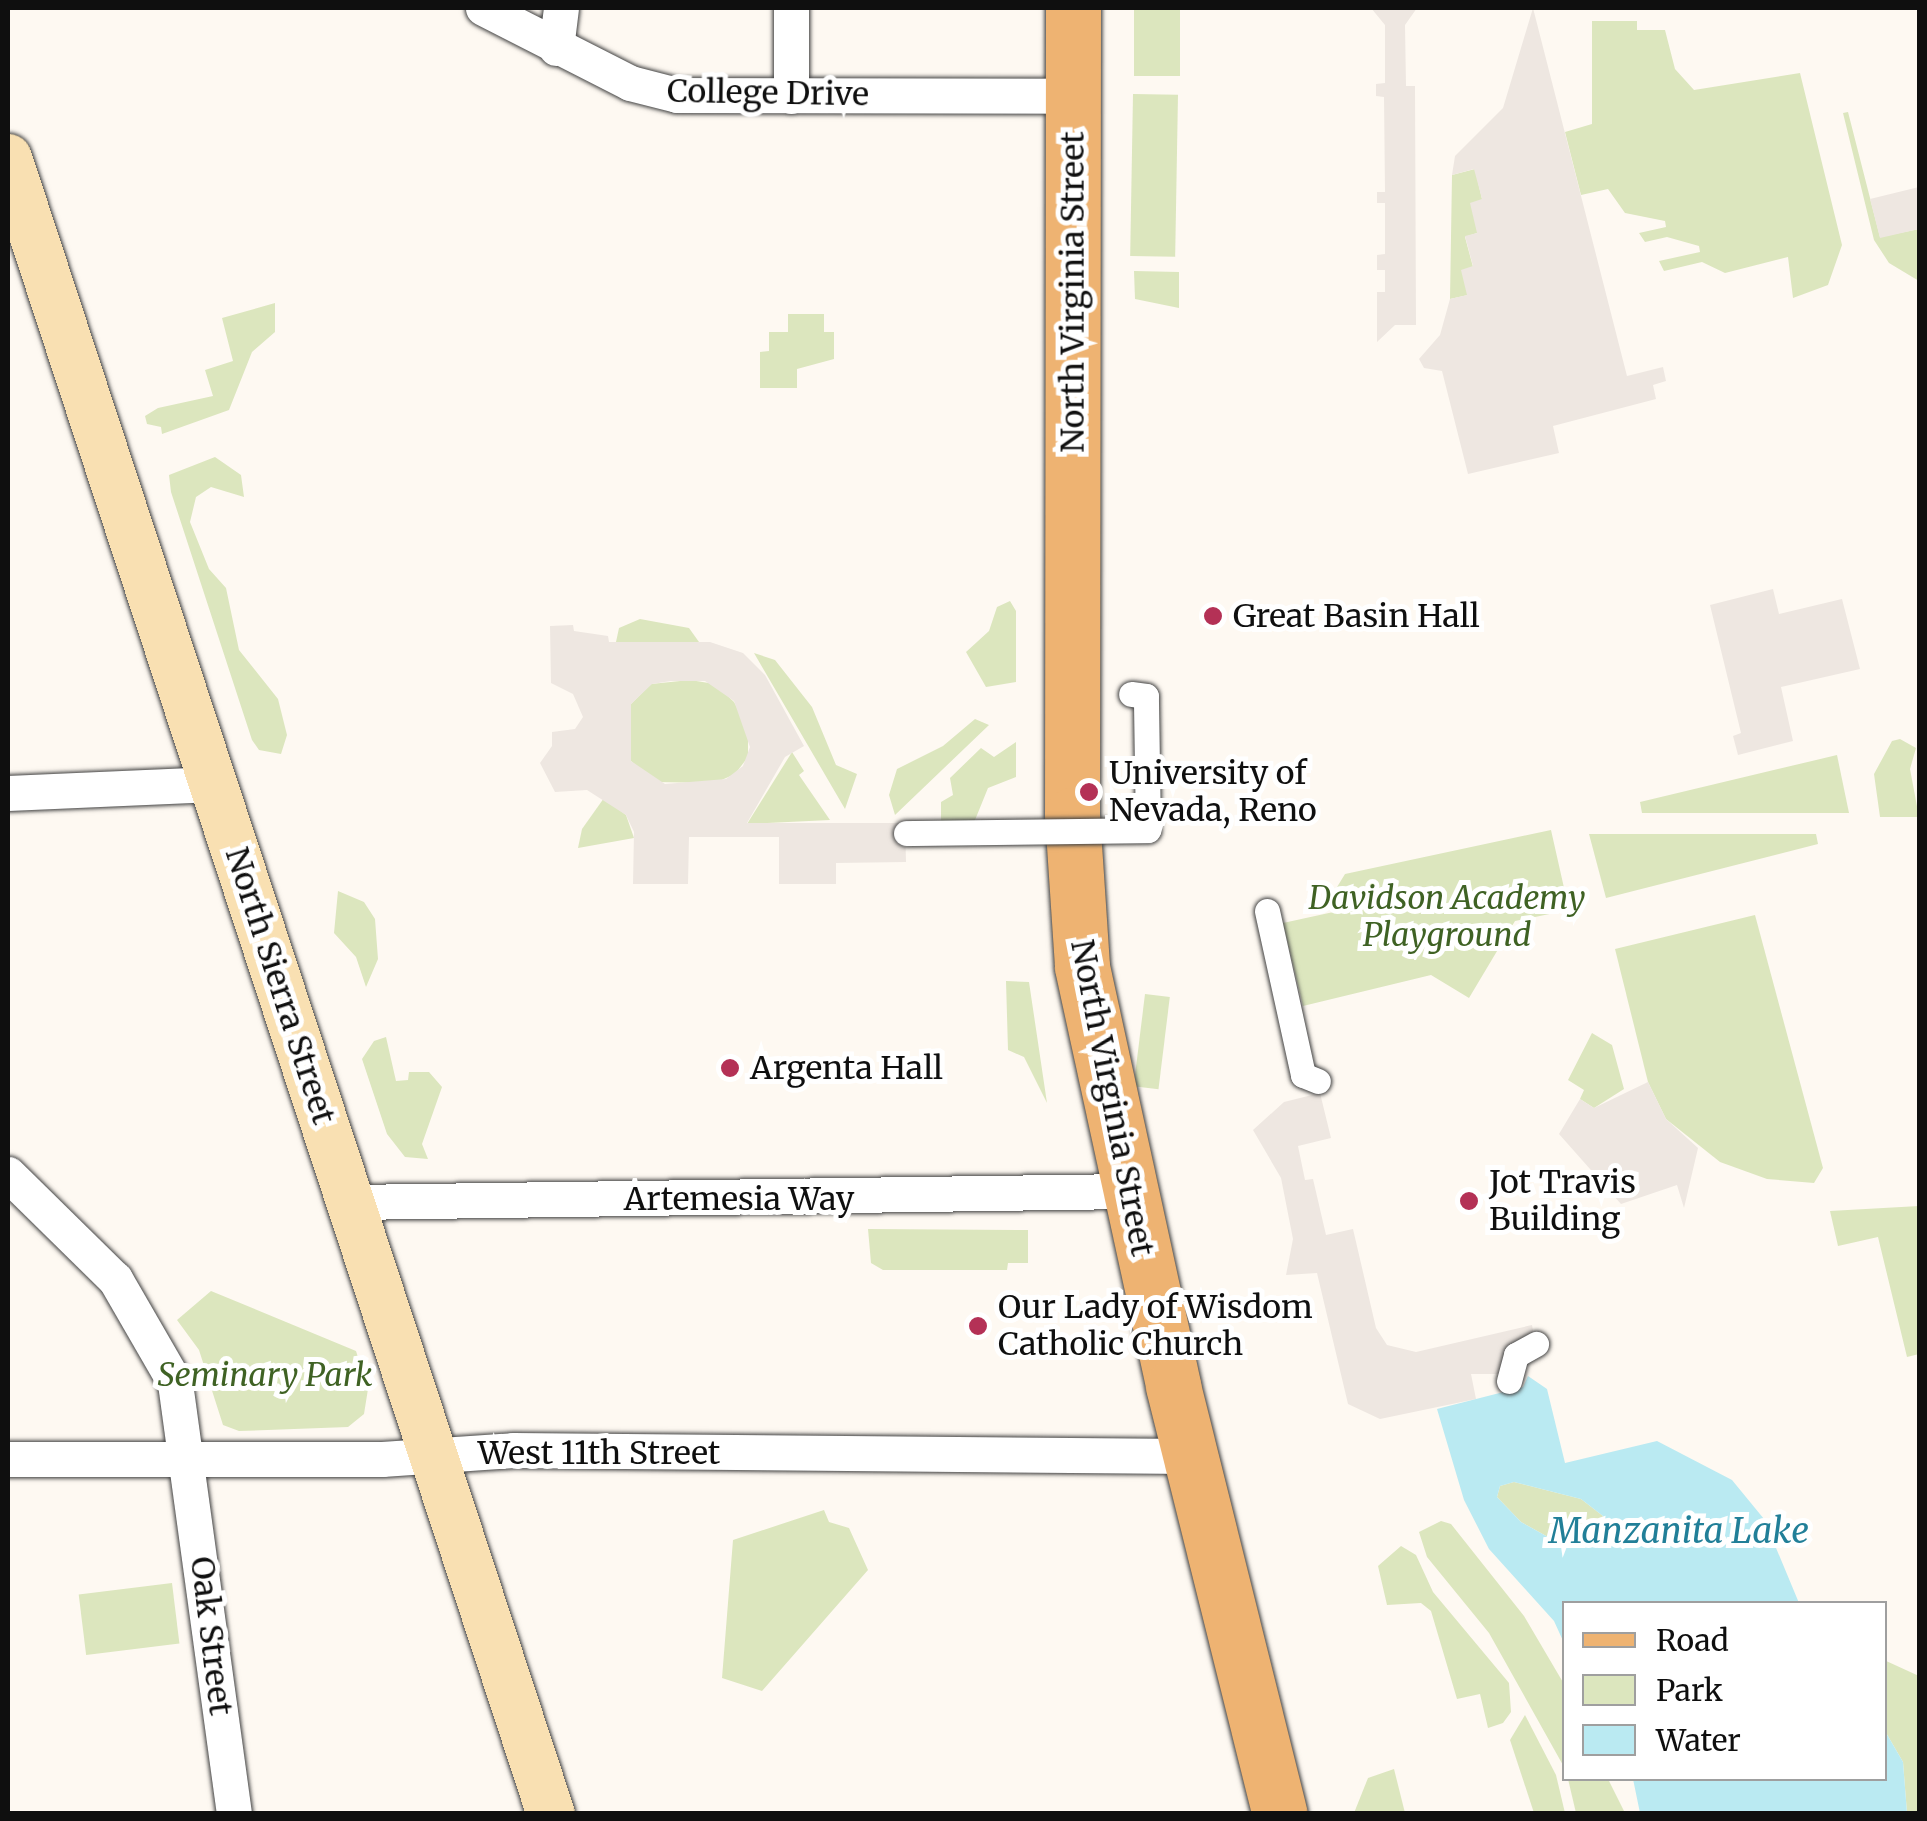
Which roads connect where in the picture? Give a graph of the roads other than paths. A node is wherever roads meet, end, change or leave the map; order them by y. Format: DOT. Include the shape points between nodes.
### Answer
graph roads {
  1 [pos="483,8"];
  2 [pos="560,8"];
  3 [pos="791,8"];
  4 [pos="1073,8"];
  5 [pos="556,48"];
  6 [pos="791,96"];
  7 [pos="1073,96"];
  8 [pos="8,158"];
  9 [pos="15,202"];
  10 [pos="1130,694"];
  11 [pos="214,784"];
  12 [pos="8,792"];
  13 [pos="906,833"];
  14 [pos="1267,911"];
  15 [pos="1318,1081"];
  16 [pos="8,1174"];
  17 [pos="1128,1191"];
  18 [pos="350,1202"];
  19 [pos="1536,1344"];
  20 [pos="1509,1381"];
  21 [pos="436,1456"];
  22 [pos="1191,1456"];
  23 [pos="8,1459"];
  24 [pos="187,1459"];
  25 [pos="234,1814"];
  26 [pos="552,1814"];
  27 [pos="1280,1814"];
  1 -- 5 [label="street, College Drive"];
  2 -- 5 [label="street"];
  3 -- 6 [label="street"];
  4 -- 7 [label="main road, North Virginia Street"];
  5 -- 6 [label="street, College Drive" via="649,91"];
  6 -- 7 [label="street, College Drive"];
  7 -- 17 [label="main road, North Virginia Street" via="1074,883 1094,1037"];
  8 -- 9 [label="main road, North Sierra Street"];
  9 -- 11 [label="main road, North Sierra Street"];
  10 -- 13 [label="street, bridge" via="1146,696 1148,830"];
  11 -- 12 [label="street"];
  11 -- 18 [label="main road, North Sierra Street"];
  14 -- 15 [label="street" via="1302,1075"];
  16 -- 24 [label="street, Oak Street" via="115,1279 141,1318 174,1383"];
  17 -- 18 [label="street, Artemesia Way"];
  17 -- 22 [label="main road, North Virginia Street"];
  18 -- 21 [label="main road, North Sierra Street"];
  19 -- 20 [label="street" via="1516,1355"];
  21 -- 22 [label="street, West 11th Street" via="513,1450"];
  21 -- 24 [label="street, West 11th Street"];
  21 -- 26 [label="main road, North Sierra Street"];
  22 -- 27 [label="main road, North Virginia Street"];
  23 -- 24 [label="street, West 11th Street"];
  24 -- 25 [label="street, Oak Street"];
}
